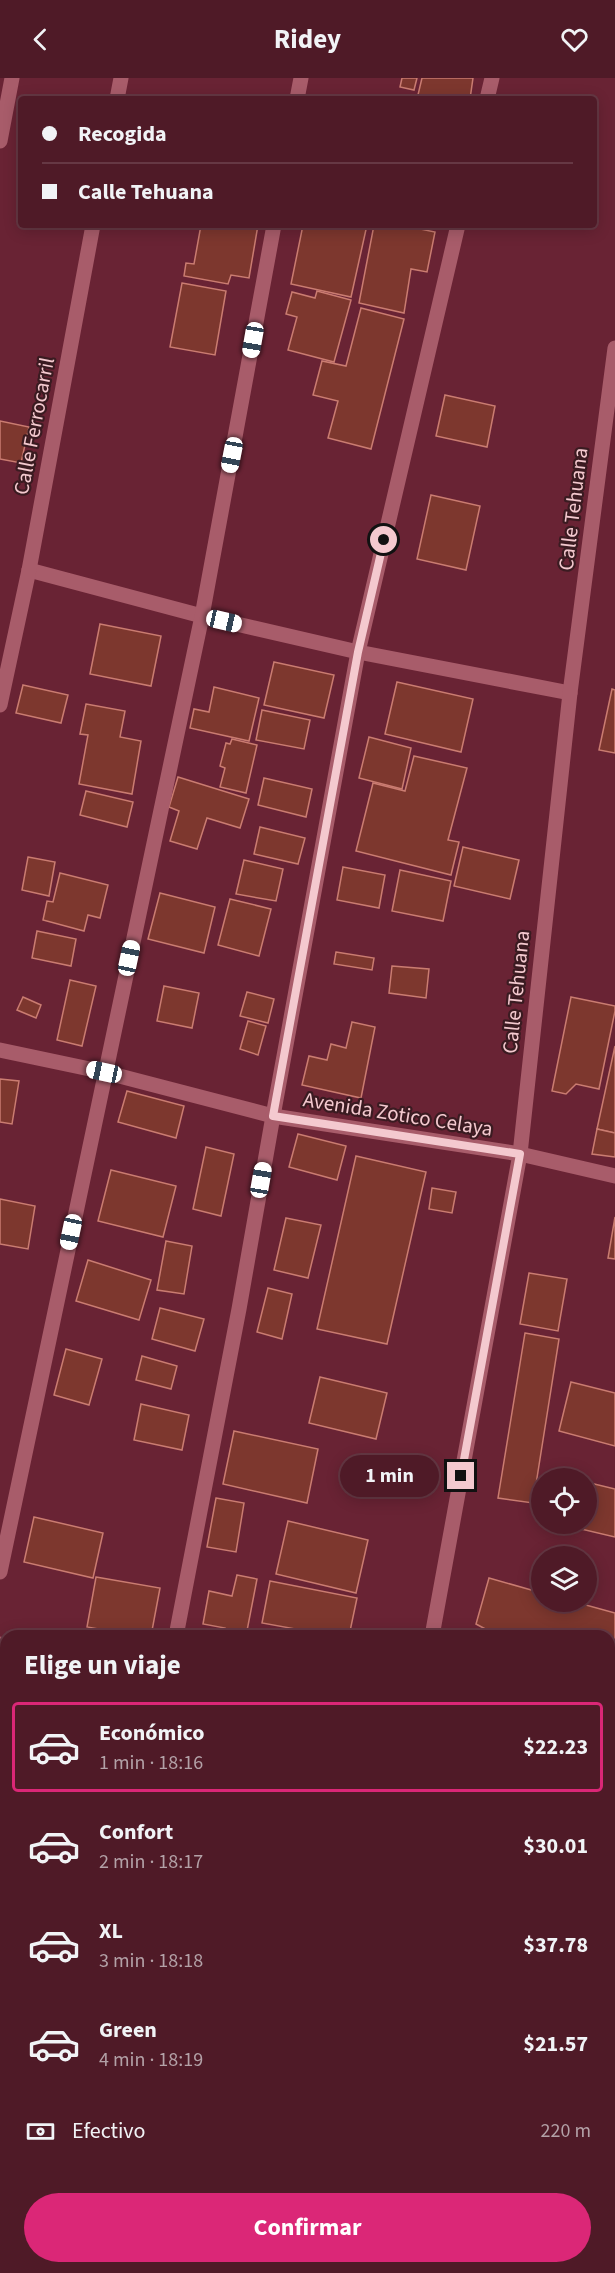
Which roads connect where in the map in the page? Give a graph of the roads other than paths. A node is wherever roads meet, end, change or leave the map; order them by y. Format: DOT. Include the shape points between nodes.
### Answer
graph roads {
  1 [pos="12,78"];
  2 [pos="121,78"];
  3 [pos="301,78"];
  4 [pos="492,78"];
  5 [pos="118,96"];
  6 [pos="298,96"];
  7 [pos="488,96"];
  8 [pos="0,141"];
  9 [pos="92,228"];
  10 [pos="273,228"];
  11 [pos="457,228"];
  12 [pos="615,348"];
  13 [pos="29,570"];
  14 [pos="202,616"];
  15 [pos="358,652"];
  16 [pos="570,693"];
  17 [pos="0,705"];
  18 [pos="0,1050"];
  19 [pos="104,1072"];
  20 [pos="273,1116"];
  21 [pos="520,1154"];
  22 [pos="615,1176"];
  23 [pos="0,1572"];
  24 [pos="177,1630"];
  25 [pos="433,1630"];
  1 -- 8 [label="street"];
  2 -- 5 [label="street"];
  3 -- 6 [label="street"];
  4 -- 7 [label="street"];
  9 -- 13 [label="street, Calle Ferrocarril"];
  10 -- 14 [label="street"];
  11 -- 15 [label="street"];
  12 -- 16 [label="street, Calle Tehuana"];
  13 -- 14 [label="street"];
  13 -- 17 [label="street, Calle Ferrocarril"];
  14 -- 15 [label="street"];
  14 -- 19 [label="street"];
  15 -- 16 [label="street"];
  15 -- 20 [label="street"];
  16 -- 21 [label="street, Calle Tehuana"];
  18 -- 19 [label="street, Avenida Zotico Celaya"];
  19 -- 20 [label="street, Avenida Zotico Celaya"];
  19 -- 23 [label="street"];
  20 -- 21 [label="street, Avenida Zotico Celaya"];
  20 -- 24 [label="street"];
  21 -- 22 [label="street, Avenida Zotico Celaya"];
  21 -- 25 [label="street, Calle Tehuana"];
}
